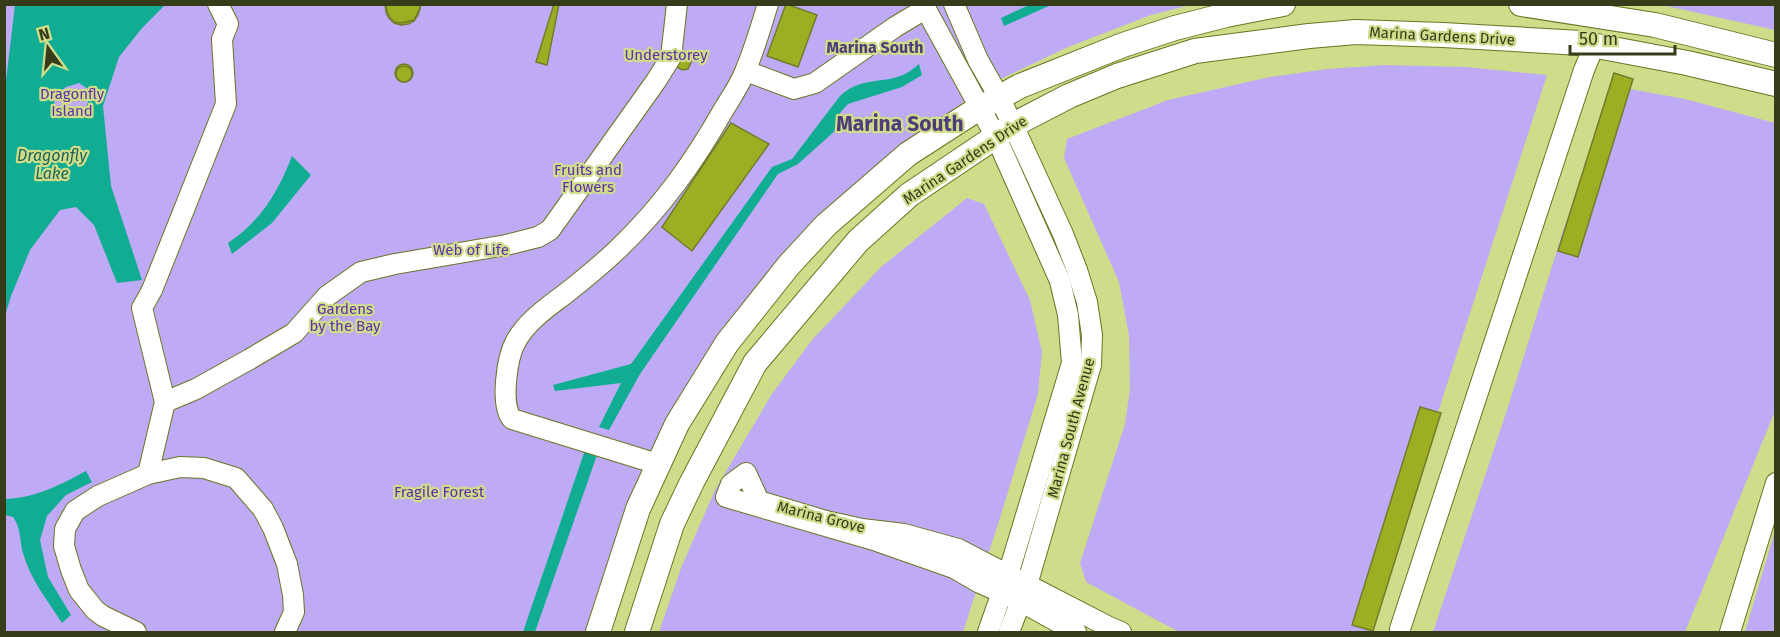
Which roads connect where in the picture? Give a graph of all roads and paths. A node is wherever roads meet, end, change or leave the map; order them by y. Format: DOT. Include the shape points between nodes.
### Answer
graph roads {
  1 [pos="218,4"];
  2 [pos="677,4"];
  3 [pos="768,4"];
  4 [pos="954,4"];
  5 [pos="1283,4"];
  6 [pos="1521,4"];
  7 [pos="924,7"];
  8 [pos="1594,46"];
  9 [pos="1776,55"];
  10 [pos="746,71"];
  11 [pos="1776,84"];
  12 [pos="990,103"];
  13 [pos="1004,131"];
  14 [pos="165,402"];
  15 [pos="658,466"];
  16 [pos="148,474"];
  17 [pos="1776,483"];
  18 [pos="1005,584"];
  19 [pos="1023,593"];
  20 [pos="1400,629"];
  21 [pos="136,633"];
  22 [pos="285,633"];
  23 [pos="598,633"];
  24 [pos="636,633"];
  25 [pos="988,633"];
  26 [pos="1009,633"];
  27 [pos="1076,633"];
  28 [pos="1121,633"];
  29 [pos="1730,633"];
  1 -- 14 [label="street" via="228,24 222,39 226,104 142,308"];
  2 -- 14 [label="street" via="671,57 550,230 506,245 360,272 327,296 294,333 196,389"];
  3 -- 10 [label="street"];
  4 -- 12 [label="street" via="978,60"];
  5 -- 12 [label="main road" via="1226,15 1138,40 1029,82"];
  6 -- 9 [label="main road" via="1655,26"];
  7 -- 10 [label="street" via="815,83 794,89"];
  7 -- 12 [label="street"];
  8 -- 11 [label="main road, Marina Gardens Drive"];
  8 -- 13 [label="main road, Marina Gardens Drive" via="1356,32 1195,51 1069,96"];
  8 -- 20 [label="street"];
  10 -- 15 [label="street" via="687,170 665,198 617,249 532,322 517,338 508,360 506,385 508,414 512,419"];
  12 -- 13 [label="street"];
  12 -- 15 [label="main road" via="908,154 826,225 789,265 726,343 677,424"];
  13 -- 18 [label="street, Marina South Avenue" via="1060,281 1072,363"];
  13 -- 19 [label="street, Marina South Avenue" via="1063,234 1087,302 1092,335 1091,365"];
  13 -- 24 [label="main road, Marina Gardens Drive" via="909,195 873,226 755,363 672,524"];
  14 -- 16 [label="street"];
  15 -- 23 [label="main road" via="638,509"];
  16 -- 21 [label="street" via="98,496 75,511 65,528 64,546 79,590 95,610"];
  16 -- 22 [label="street" via="180,467 204,468 237,478 263,509 287,564 294,612"];
  17 -- 29 [label="street"];
  18 -- 18 [label="street, Marina Grove" via="958,549 904,534 826,521 759,501 746,473 731,484 726,497"];
  18 -- 19 [label="street, Marina Grove"];
  18 -- 25 [label="street, Marina South Avenue"];
  19 -- 26 [label="street, Marina South Avenue"];
  19 -- 27 [label="street, Marina Grove"];
  19 -- 28 [label="street, Marina Grove"];
}
